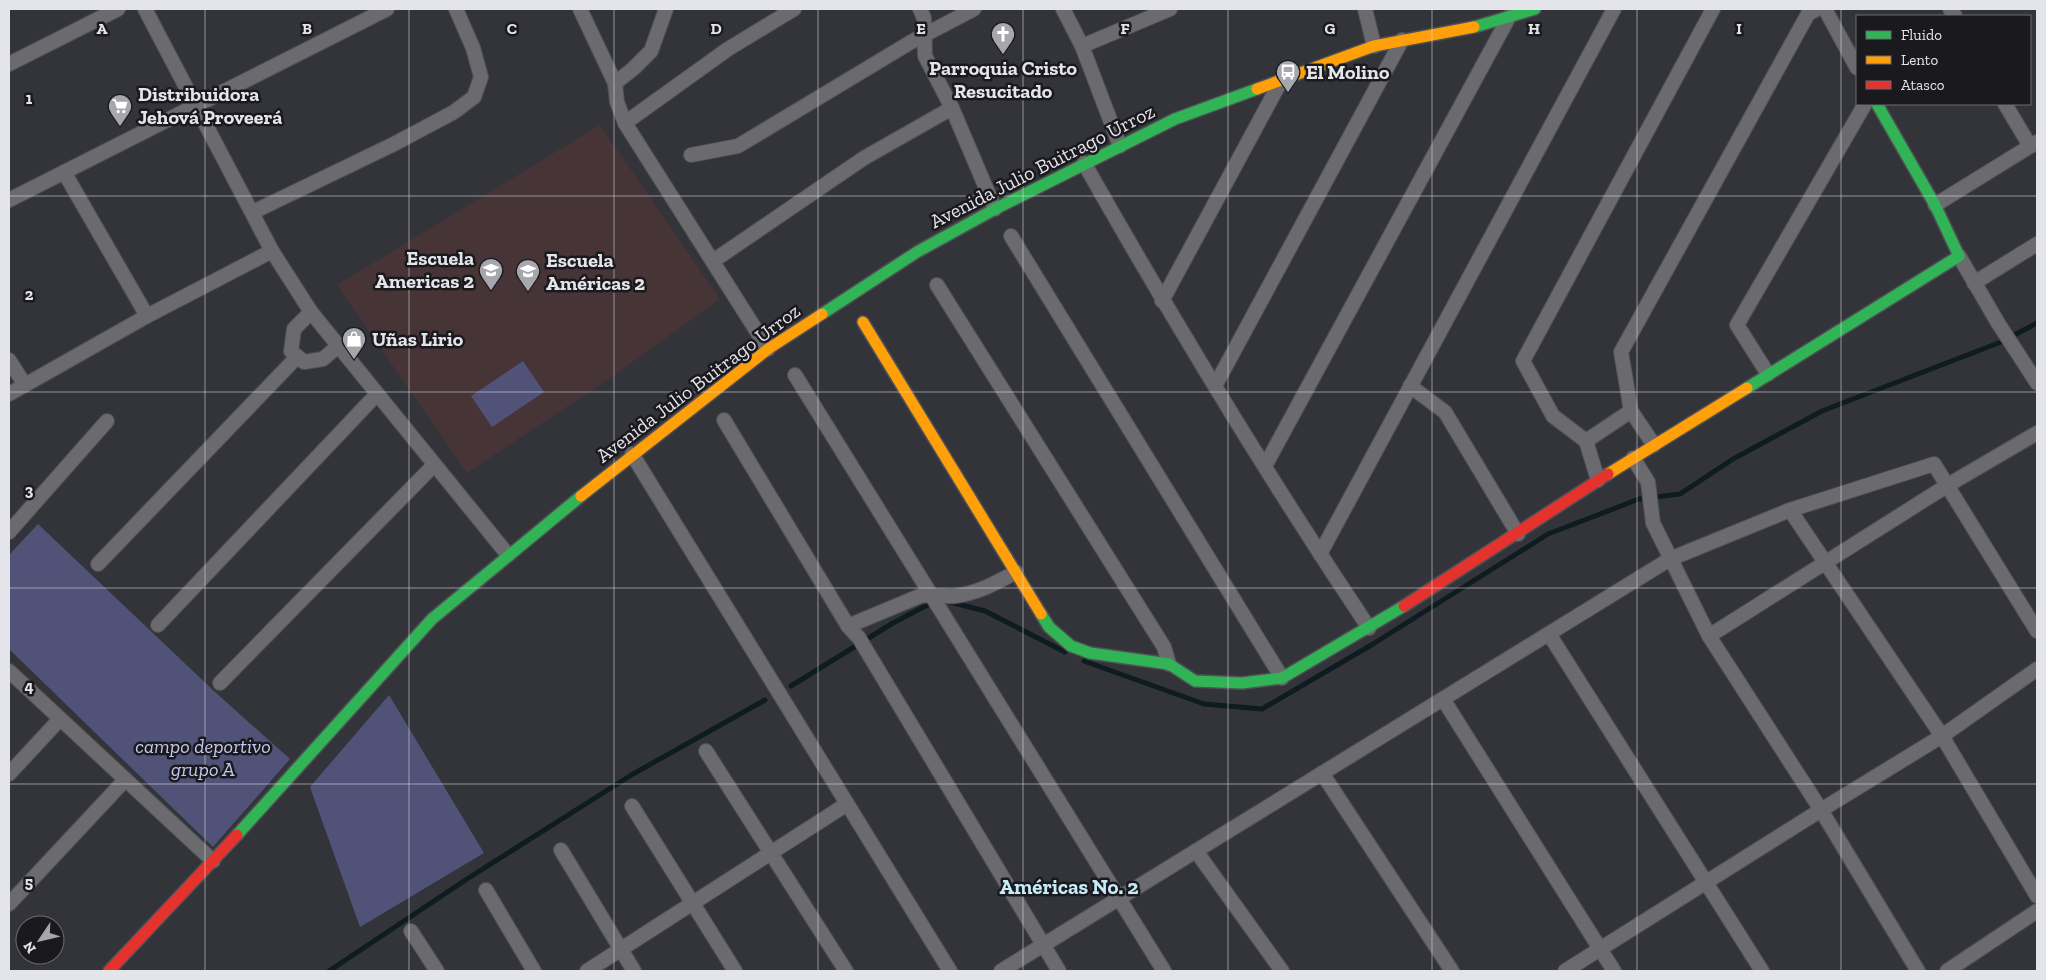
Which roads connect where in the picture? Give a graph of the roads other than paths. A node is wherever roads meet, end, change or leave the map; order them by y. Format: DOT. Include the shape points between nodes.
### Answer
graph roads {
  1 [pos="118,9"];
  2 [pos="145,9"];
  3 [pos="387,9"];
  4 [pos="456,9"];
  5 [pos="580,9"];
  6 [pos="666,9"];
  7 [pos="794,9"];
  8 [pos="920,9"];
  9 [pos="974,9"];
  10 [pos="1063,9"];
  11 [pos="1170,9"];
  12 [pos="1365,9"];
  13 [pos="1535,9"];
  14 [pos="1614,9"];
  15 [pos="1713,9"];
  16 [pos="1817,9"];
  17 [pos="1826,9"];
  18 [pos="1508,16"];
  19 [pos="923,36"];
  20 [pos="1402,40"];
  21 [pos="1082,46"];
  22 [pos="1374,46"];
  23 [pos="9,64"];
  24 [pos="1856,66"];
  25 [pos="1282,79"];
  26 [pos="614,83"];
  27 [pos="1864,105"];
  28 [pos="1877,105"];
  29 [pos="2006,105"];
  30 [pos="196,107"];
  31 [pos="952,108"];
  32 [pos="625,123"];
  33 [pos="2034,144"];
  34 [pos="1120,146"];
  35 [pos="690,155"];
  36 [pos="1084,163"];
  37 [pos="64,172"];
  38 [pos="9,200"];
  39 [pos="1935,204"];
  40 [pos="995,209"];
  41 [pos="253,212"];
  42 [pos="1011,236"];
  43 [pos="2037,244"];
  44 [pos="272,251"];
  45 [pos="1959,256"];
  46 [pos="713,261"];
  47 [pos="1974,283"];
  48 [pos="937,285"];
  49 [pos="1162,301"];
  50 [pos="311,312"];
  51 [pos="147,316"];
  52 [pos="863,322"];
  53 [pos="338,346"];
  54 [pos="768,349"];
  55 [pos="297,357"];
  56 [pos="9,360"];
  57 [pos="1768,374"];
  58 [pos="795,375"];
  59 [pos="2037,382"];
  60 [pos="25,385"];
  61 [pos="1215,386"];
  62 [pos="1410,386"];
  63 [pos="9,394"];
  64 [pos="377,394"];
  65 [pos="1631,411"];
  66 [pos="724,420"];
  67 [pos="107,421"];
  68 [pos="2037,433"];
  69 [pos="1586,441"];
  70 [pos="1654,445"];
  71 [pos="632,454"];
  72 [pos="1633,458"];
  73 [pos="434,465"];
  74 [pos="1265,466"];
  75 [pos="1598,480"];
  76 [pos="1948,485"];
  77 [pos="1790,510"];
  78 [pos="9,532"];
  79 [pos="1518,534"];
  80 [pos="1320,554"];
  81 [pos="508,555"];
  82 [pos="1670,559"];
  83 [pos="1825,562"];
  84 [pos="98,564"];
  85 [pos="1016,572"];
  86 [pos="932,595"];
  87 [pos="158,625"];
  88 [pos="848,626"];
  89 [pos="1370,628"];
  90 [pos="2037,631"];
  91 [pos="1549,634"];
  92 [pos="1709,636"];
  93 [pos="1169,664"];
  94 [pos="9,670"];
  95 [pos="2037,670"];
  96 [pos="1282,678"];
  97 [pos="220,683"];
  98 [pos="1443,699"];
  99 [pos="60,719"];
  100 [pos="1942,736"];
  101 [pos="706,751"];
  102 [pos="9,774"];
  103 [pos="1322,774"];
  104 [pos="125,780"];
  105 [pos="847,804"];
  106 [pos="632,806"];
  107 [pos="1821,810"];
  108 [pos="561,850"];
  109 [pos="1196,851"];
  110 [pos="771,853"];
  111 [pos="213,861"];
  112 [pos="1707,883"];
  113 [pos="486,890"];
  114 [pos="2037,896"];
  115 [pos="1118,899"];
  116 [pos="693,903"];
  117 [pos="9,904"];
  118 [pos="2037,911"];
  119 [pos="412,931"];
  120 [pos="1042,946"];
  121 [pos="1600,949"];
  122 [pos="620,950"];
  123 [pos="124,966"];
  124 [pos="109,971"];
  125 [pos="437,971"];
  126 [pos="534,971"];
  127 [pos="587,971"];
  128 [pos="634,971"];
  129 [pos="735,971"];
  130 [pos="846,971"];
  131 [pos="950,971"];
  132 [pos="1001,971"];
  133 [pos="1059,971"];
  134 [pos="1164,971"];
  135 [pos="1282,971"];
  136 [pos="1452,971"];
  137 [pos="1565,971"];
  138 [pos="1614,971"];
  139 [pos="1762,971"];
  140 [pos="1918,971"];
  141 [pos="1947,971"];
  1 -- 23 [label="street"];
  2 -- 30 [label="street"];
  3 -- 30 [label="street"];
  4 -- 41 [label="street" via="473,48 480,77 474,97 454,112"];
  5 -- 26 [label="street"];
  6 -- 26 [label="street" via="651,51"];
  7 -- 32 [label="street" via="728,49"];
  8 -- 19 [label="street" via="924,18"];
  9 -- 19 [label="street"];
  10 -- 21 [label="street"];
  11 -- 21 [label="street"];
  12 -- 22 [label="street"];
  13 -- 18 [label="street, Avenida Julio Buitrago Urroz"];
  14 -- 62 [label="street"];
  15 -- 69 [label="street" via="1523,361 1553,416"];
  16 -- 65 [label="street" via="1808,14 1622,352"];
  17 -- 24 [label="street"];
  18 -- 20 [label="street, Avenida Julio Buitrago Urroz" via="1478,26"];
  18 -- 74 [label="street"];
  19 -- 31 [label="street" via="925,56"];
  19 -- 35 [label="street" via="738,146"];
  20 -- 22 [label="street, Avenida Julio Buitrago Urroz"];
  20 -- 61 [label="street"];
  21 -- 34 [label="street"];
  22 -- 25 [label="street, Avenida Julio Buitrago Urroz"];
  25 -- 34 [label="street, Avenida Julio Buitrago Urroz" via="1175,119"];
  25 -- 49 [label="street"];
  26 -- 32 [label="street"];
  27 -- 57 [label="street" via="1737,326"];
  28 -- 39 [label="street"];
  29 -- 33 [label="street"];
  30 -- 37 [label="street"];
  30 -- 41 [label="street"];
  31 -- 40 [label="street"];
  31 -- 46 [label="street" via="864,158"];
  32 -- 46 [label="street"];
  33 -- 39 [label="street"];
  34 -- 36 [label="street, Avenida Julio Buitrago Urroz"];
  36 -- 40 [label="street, Avenida Julio Buitrago Urroz"];
  36 -- 49 [label="street"];
  37 -- 38 [label="street"];
  37 -- 51 [label="street"];
  39 -- 45 [label="street"];
  40 -- 54 [label="street, Avenida Julio Buitrago Urroz" via="917,252"];
  41 -- 44 [label="street"];
  42 -- 96 [label="street"];
  43 -- 47 [label="street"];
  44 -- 50 [label="street"];
  44 -- 51 [label="street"];
  45 -- 47 [label="street"];
  45 -- 57 [label="street"];
  46 -- 54 [label="street"];
  47 -- 59 [label="street"];
  48 -- 93 [label="street" via="1164,647"];
  49 -- 61 [label="street"];
  50 -- 53 [label="street"];
  50 -- 55 [label="street" via="294,329 291,351"];
  51 -- 60 [label="street"];
  52 -- 85 [label="street"];
  53 -- 55 [label="street" via="323,359 304,362"];
  53 -- 64 [label="street"];
  54 -- 71 [label="street, Avenida Julio Buitrago Urroz"];
  55 -- 84 [label="street"];
  56 -- 60 [label="street"];
  57 -- 70 [label="street"];
  58 -- 86 [label="street"];
  60 -- 63 [label="street"];
  61 -- 74 [label="street"];
  62 -- 79 [label="street" via="1445,412"];
  62 -- 80 [label="street"];
  64 -- 73 [label="street"];
  64 -- 87 [label="street"];
  65 -- 69 [label="street"];
  65 -- 70 [label="street"];
  66 -- 88 [label="street"];
  67 -- 78 [label="street"];
  68 -- 76 [label="street"];
  69 -- 75 [label="street"];
  70 -- 72 [label="street"];
  71 -- 81 [label="street, Avenida Julio Buitrago Urroz"];
  71 -- 105 [label="street"];
  72 -- 75 [label="street"];
  72 -- 82 [label="street" via="1648,482 1653,523"];
  73 -- 81 [label="street"];
  73 -- 97 [label="street"];
  74 -- 80 [label="street"];
  75 -- 79 [label="street"];
  76 -- 77 [label="street" via="1934,464"];
  76 -- 83 [label="street"];
  76 -- 90 [label="street"];
  77 -- 82 [label="street"];
  77 -- 83 [label="street"];
  79 -- 89 [label="street"];
  80 -- 89 [label="street"];
  81 -- 111 [label="street, Avenida Julio Buitrago Urroz" via="432,619"];
  82 -- 91 [label="street"];
  82 -- 92 [label="street"];
  83 -- 92 [label="street"];
  83 -- 100 [label="street"];
  85 -- 86 [label="street" via="980,591 952,596"];
  85 -- 93 [label="street" via="1049,627 1071,646 1090,653"];
  86 -- 88 [label="street" via="920,596"];
  86 -- 115 [label="street"];
  88 -- 120 [label="street" via="859,638"];
  89 -- 96 [label="street"];
  91 -- 98 [label="street"];
  91 -- 112 [label="street"];
  92 -- 107 [label="street"];
  93 -- 96 [label="street" via="1194,681 1242,683"];
  94 -- 99 [label="street"];
  95 -- 100 [label="street"];
  98 -- 103 [label="street"];
  98 -- 121 [label="street"];
  99 -- 102 [label="street"];
  99 -- 104 [label="street"];
  100 -- 107 [label="street"];
  100 -- 114 [label="street"];
  101 -- 110 [label="street"];
  103 -- 109 [label="street"];
  103 -- 136 [label="street"];
  104 -- 111 [label="street"];
  104 -- 117 [label="street"];
  105 -- 110 [label="street"];
  105 -- 131 [label="street"];
  106 -- 116 [label="street"];
  107 -- 112 [label="street"];
  107 -- 140 [label="street"];
  108 -- 122 [label="street"];
  109 -- 115 [label="street"];
  109 -- 135 [label="street"];
  110 -- 116 [label="street"];
  110 -- 130 [label="street"];
  111 -- 123 [label="street, Avenida Julio Buitrago Urroz"];
  112 -- 121 [label="street"];
  112 -- 139 [label="street"];
  113 -- 126 [label="street"];
  115 -- 120 [label="street"];
  115 -- 134 [label="street"];
  116 -- 122 [label="street"];
  116 -- 129 [label="street"];
  118 -- 141 [label="street"];
  119 -- 125 [label="street"];
  120 -- 132 [label="street"];
  120 -- 133 [label="street"];
  121 -- 137 [label="street"];
  121 -- 138 [label="street"];
  122 -- 127 [label="street"];
  122 -- 128 [label="street"];
  123 -- 124 [label="street, Avenida Julio Buitrago Urroz"];
}
